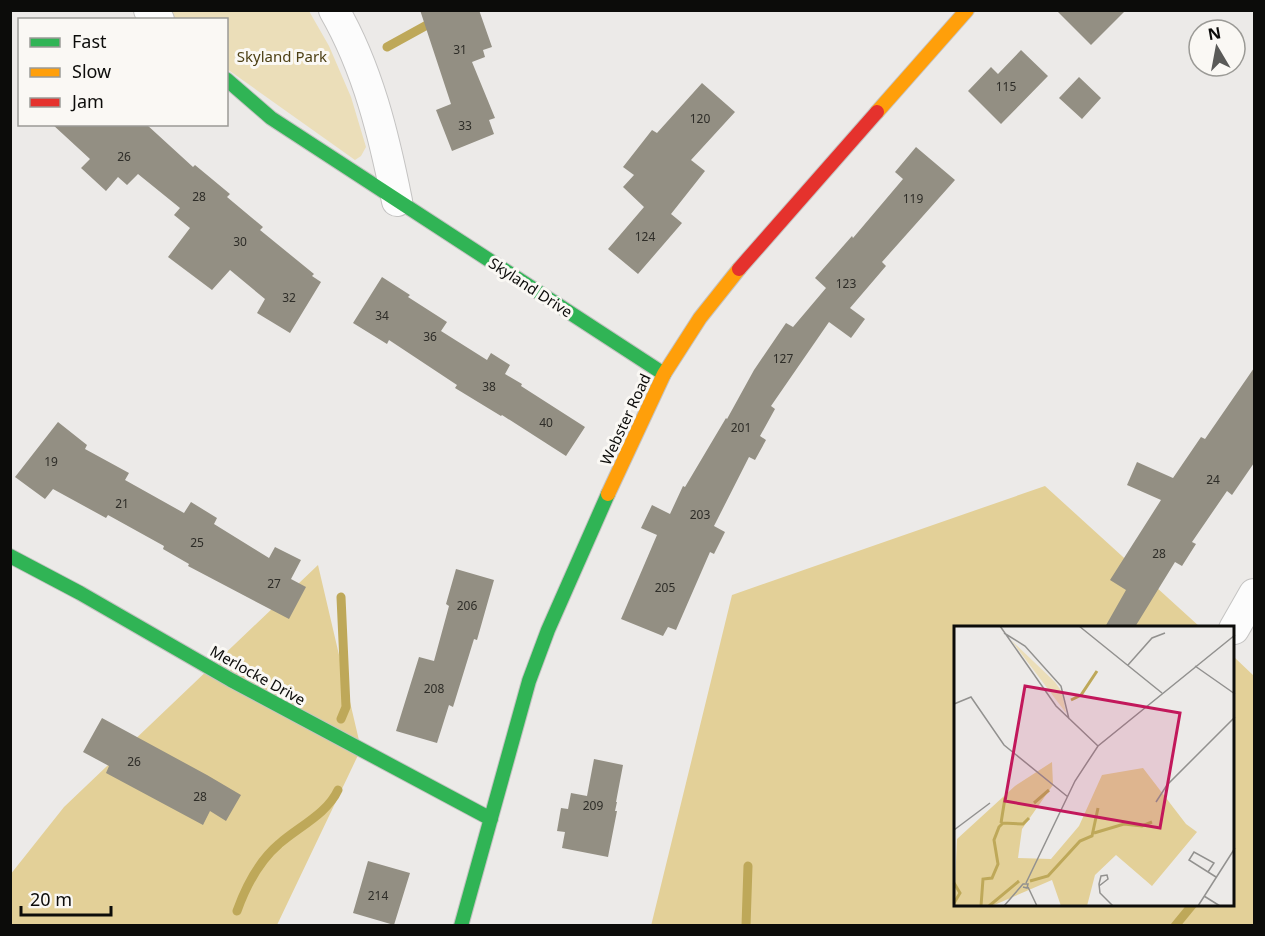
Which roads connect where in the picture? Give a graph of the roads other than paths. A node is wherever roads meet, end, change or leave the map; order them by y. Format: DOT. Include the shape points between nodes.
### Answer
graph roads {
  1 [pos="334,10"];
  2 [pos="967,10"];
  3 [pos="228,81"];
  4 [pos="397,201"];
  5 [pos="664,374"];
  6 [pos="10,556"];
  7 [pos="1254,594"];
  8 [pos="1235,626"];
  9 [pos="491,819"];
  10 [pos="461,926"];
  1 -- 4 [label="street" via="366,83"];
  2 -- 5 [label="street, Webster Road" via="734,274"];
  3 -- 4 [label="street, Skyland Drive" via="271,118"];
  4 -- 5 [label="street, Skyland Drive"];
  5 -- 9 [label="street, Webster Road" via="548,630 529,681"];
  6 -- 9 [label="street, Merlocke Drive"];
  7 -- 8 [label="street"];
  9 -- 10 [label="street, Webster Road"];
}
